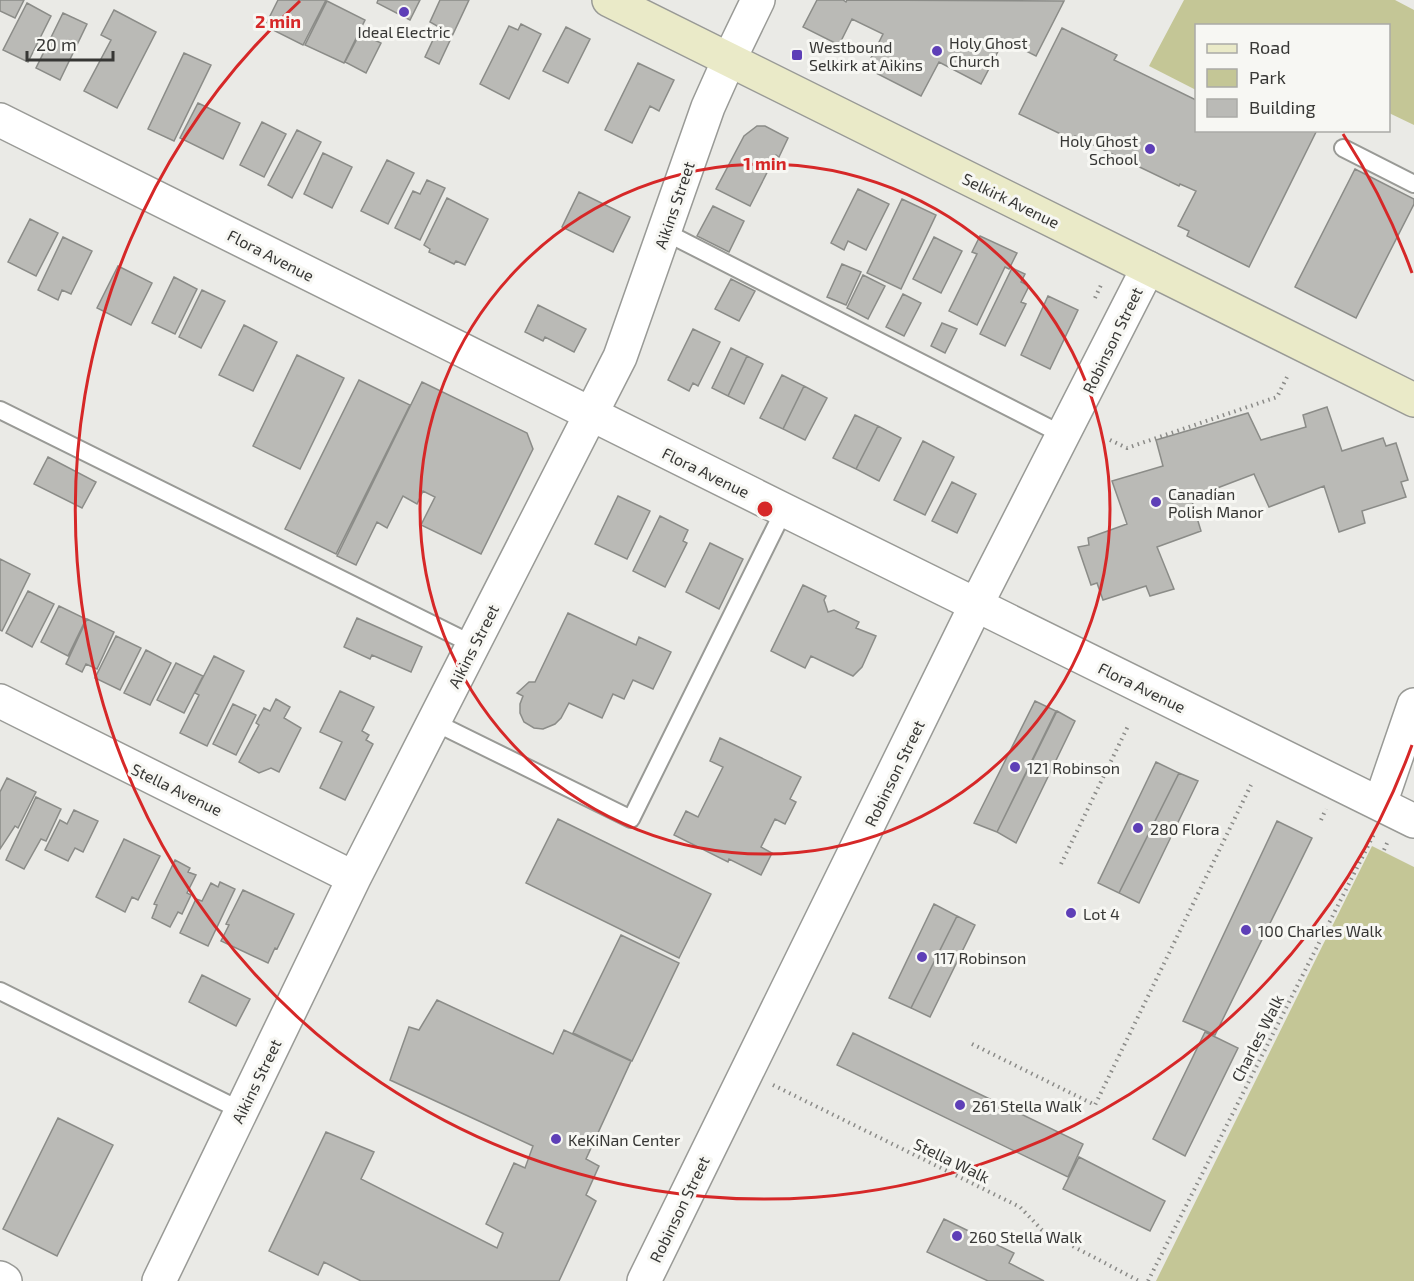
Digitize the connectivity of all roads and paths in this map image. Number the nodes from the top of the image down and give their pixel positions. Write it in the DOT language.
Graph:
graph roads {
  1 [pos="609,0"];
  2 [pos="758,0"];
  3 [pos="729,60"];
  4 [pos="0,120"];
  5 [pos="1343,148"];
  6 [pos="1414,184"];
  7 [pos="665,232"];
  8 [pos="1148,268"];
  9 [pos="1287,377"];
  10 [pos="1414,400"];
  11 [pos="0,410"];
  12 [pos="591,415"];
  13 [pos="1063,435"];
  14 [pos="1110,440"];
  15 [pos="784,510"];
  16 [pos="976,605"];
  17 [pos="474,645"];
  18 [pos="0,701"];
  19 [pos="1414,705"];
  20 [pos="434,722"];
  21 [pos="1129,724"];
  22 [pos="1251,785"];
  23 [pos="1380,804"];
  24 [pos="1414,821"];
  25 [pos="1061,864"];
  26 [pos="354,878"];
  27 [pos="0,991"];
  28 [pos="972,1044"];
  29 [pos="747,1072"];
  30 [pos="242,1111"];
  31 [pos="0,1278"];
  32 [pos="4,1281"];
  33 [pos="159,1281"];
  34 [pos="644,1281"];
  35 [pos="1139,1281"];
  36 [pos="1148,1281"];
  1 -- 3 [label="main road, Selkirk Avenue"];
  2 -- 3 [label="street, Aikins Street"];
  3 -- 7 [label="street, Aikins Street"];
  3 -- 8 [label="main road, Selkirk Avenue"];
  4 -- 12 [label="street, Flora Avenue"];
  5 -- 6 [label="lane"];
  7 -- 12 [label="street, Aikins Street"];
  7 -- 13 [label="lane"];
  8 -- 10 [label="main road, Selkirk Avenue"];
  8 -- 13 [label="street, Robinson Street"];
  9 -- 14 [label="path"];
  11 -- 17 [label="lane"];
  12 -- 15 [label="street, Flora Avenue"];
  12 -- 17 [label="street, Aikins Street"];
  13 -- 16 [label="street, Robinson Street"];
  15 -- 16 [label="street, Flora Avenue"];
  15 -- 20 [label="lane"];
  16 -- 23 [label="street, Flora Avenue"];
  16 -- 29 [label="street, Robinson Street"];
  17 -- 20 [label="street, Aikins Street"];
  18 -- 26 [label="street, Stella Avenue"];
  19 -- 23 [label="street"];
  20 -- 26 [label="street, Aikins Street"];
  21 -- 25 [label="path"];
  22 -- 28 [label="path"];
  23 -- 24 [label="street, Flora Avenue"];
  23 -- 36 [label="path, Charles Walk"];
  26 -- 30 [label="street, Aikins Street"];
  27 -- 30 [label="lane"];
  29 -- 34 [label="street, Robinson Street"];
  29 -- 35 [label="path, Stella Walk"];
  30 -- 33 [label="street, Aikins Street"];
  31 -- 32 [label="street"];
}
